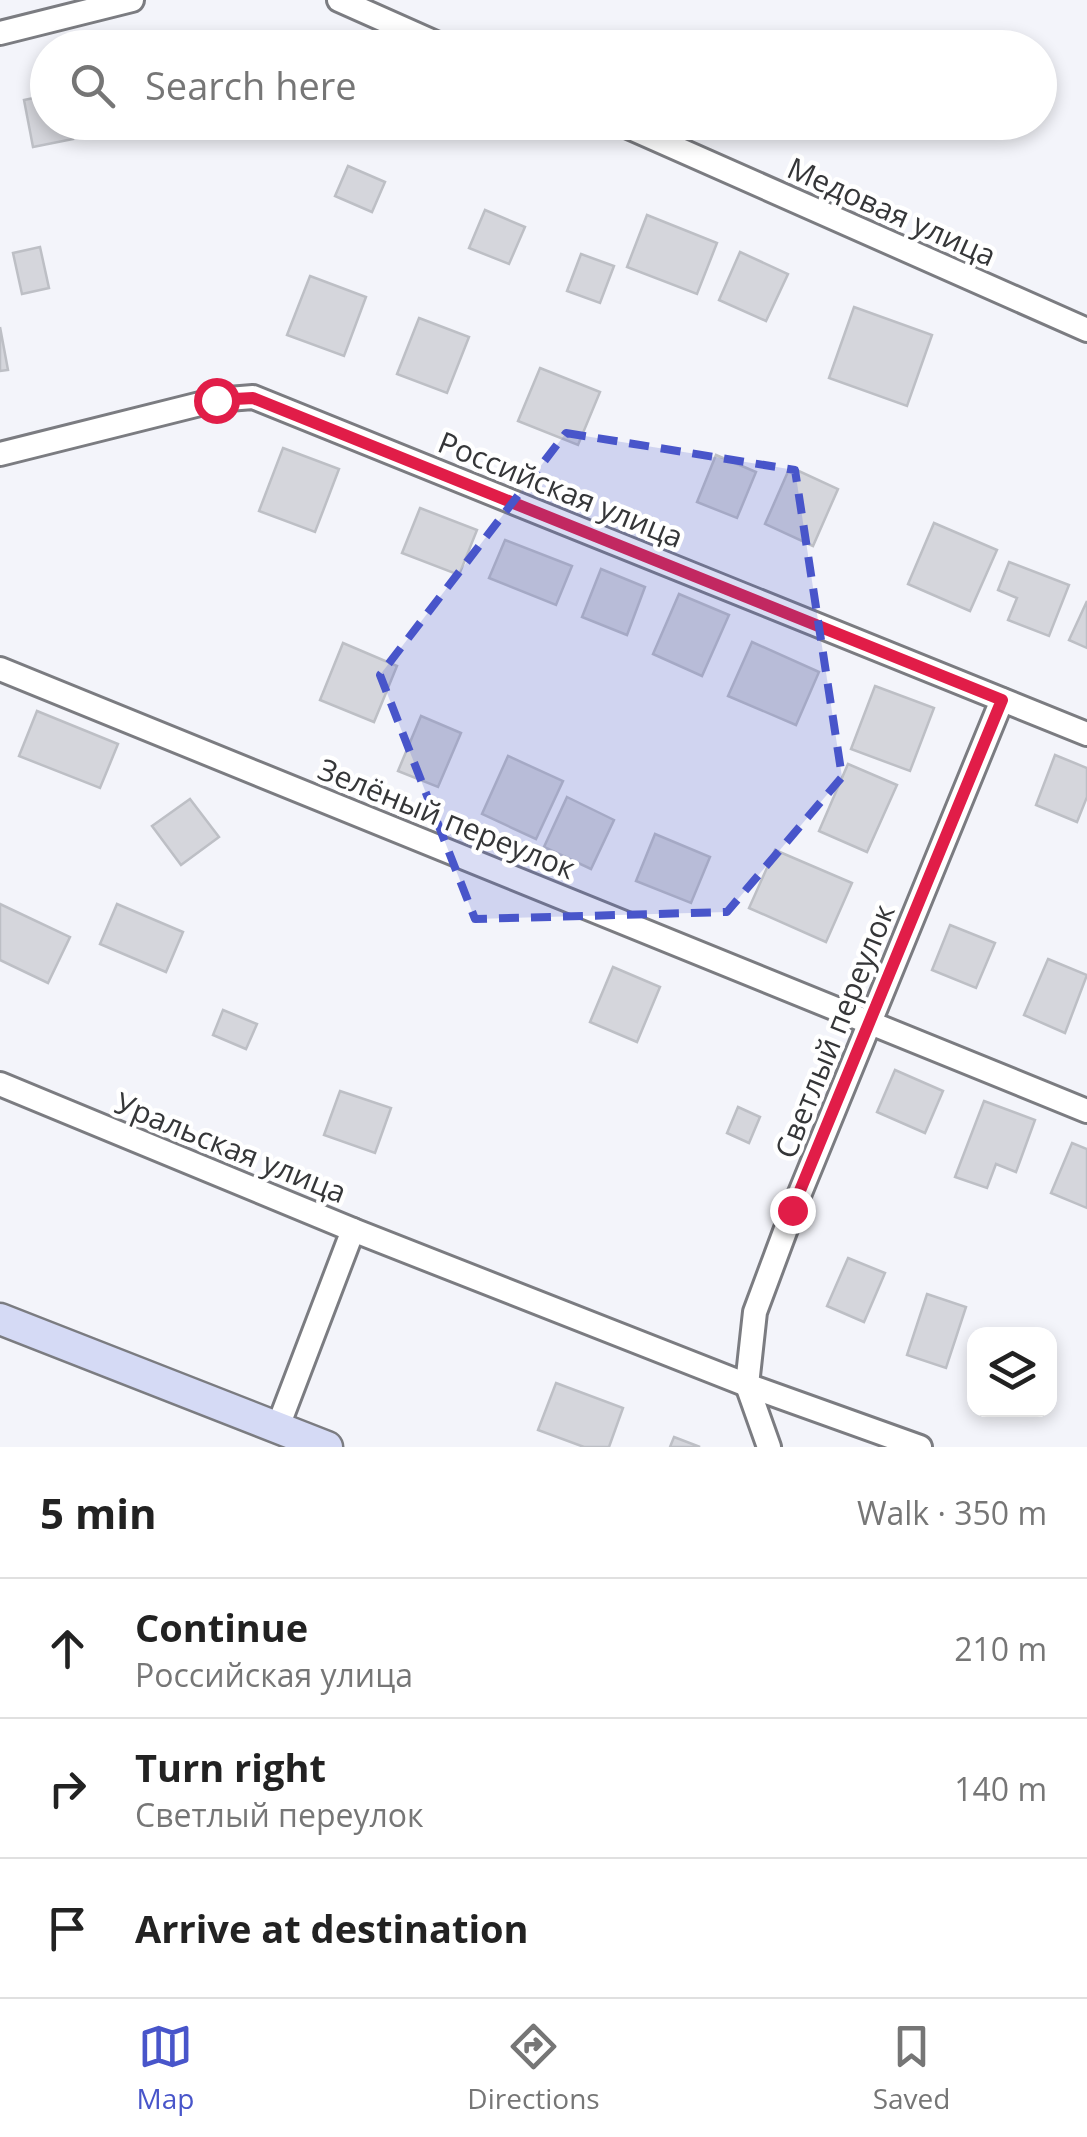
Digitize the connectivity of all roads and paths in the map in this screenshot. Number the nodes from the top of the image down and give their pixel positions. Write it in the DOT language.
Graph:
graph roads {
  1 [pos="132,0"];
  2 [pos="340,0"];
  3 [pos="407,30"];
  4 [pos="0,33"];
  5 [pos="658,140"];
  6 [pos="1087,330"];
  7 [pos="0,454"];
  8 [pos="0,670"];
  9 [pos="1002,700"];
  10 [pos="1087,734"];
  11 [pos="871,1022"];
  12 [pos="0,1084"];
  13 [pos="1087,1111"];
  14 [pos="353,1230"];
  15 [pos="0,1319"];
  16 [pos="747,1385"];
  17 [pos="277,1429"];
  18 [pos="327,1447"];
  19 [pos="769,1447"];
  20 [pos="920,1447"];
  1 -- 4 [label="street"];
  2 -- 3 [label="street"];
  5 -- 6 [label="street, Медовая улица"];
  7 -- 9 [label="street, Российская улица"];
  8 -- 11 [label="street, Зелёный переулок"];
  9 -- 10 [label="street, Российская улица"];
  9 -- 11 [label="street, Светлый переулок"];
  11 -- 13 [label="street, Зелёный переулок"];
  11 -- 16 [label="street, Светлый переулок"];
  12 -- 14 [label="street, Уральская улица"];
  14 -- 16 [label="street"];
  14 -- 17 [label="street, Уральская улица"];
  15 -- 17 [label="main road"];
  16 -- 19 [label="street, Светлый переулок"];
  16 -- 20 [label="street"];
  17 -- 18 [label="main road"];
}
